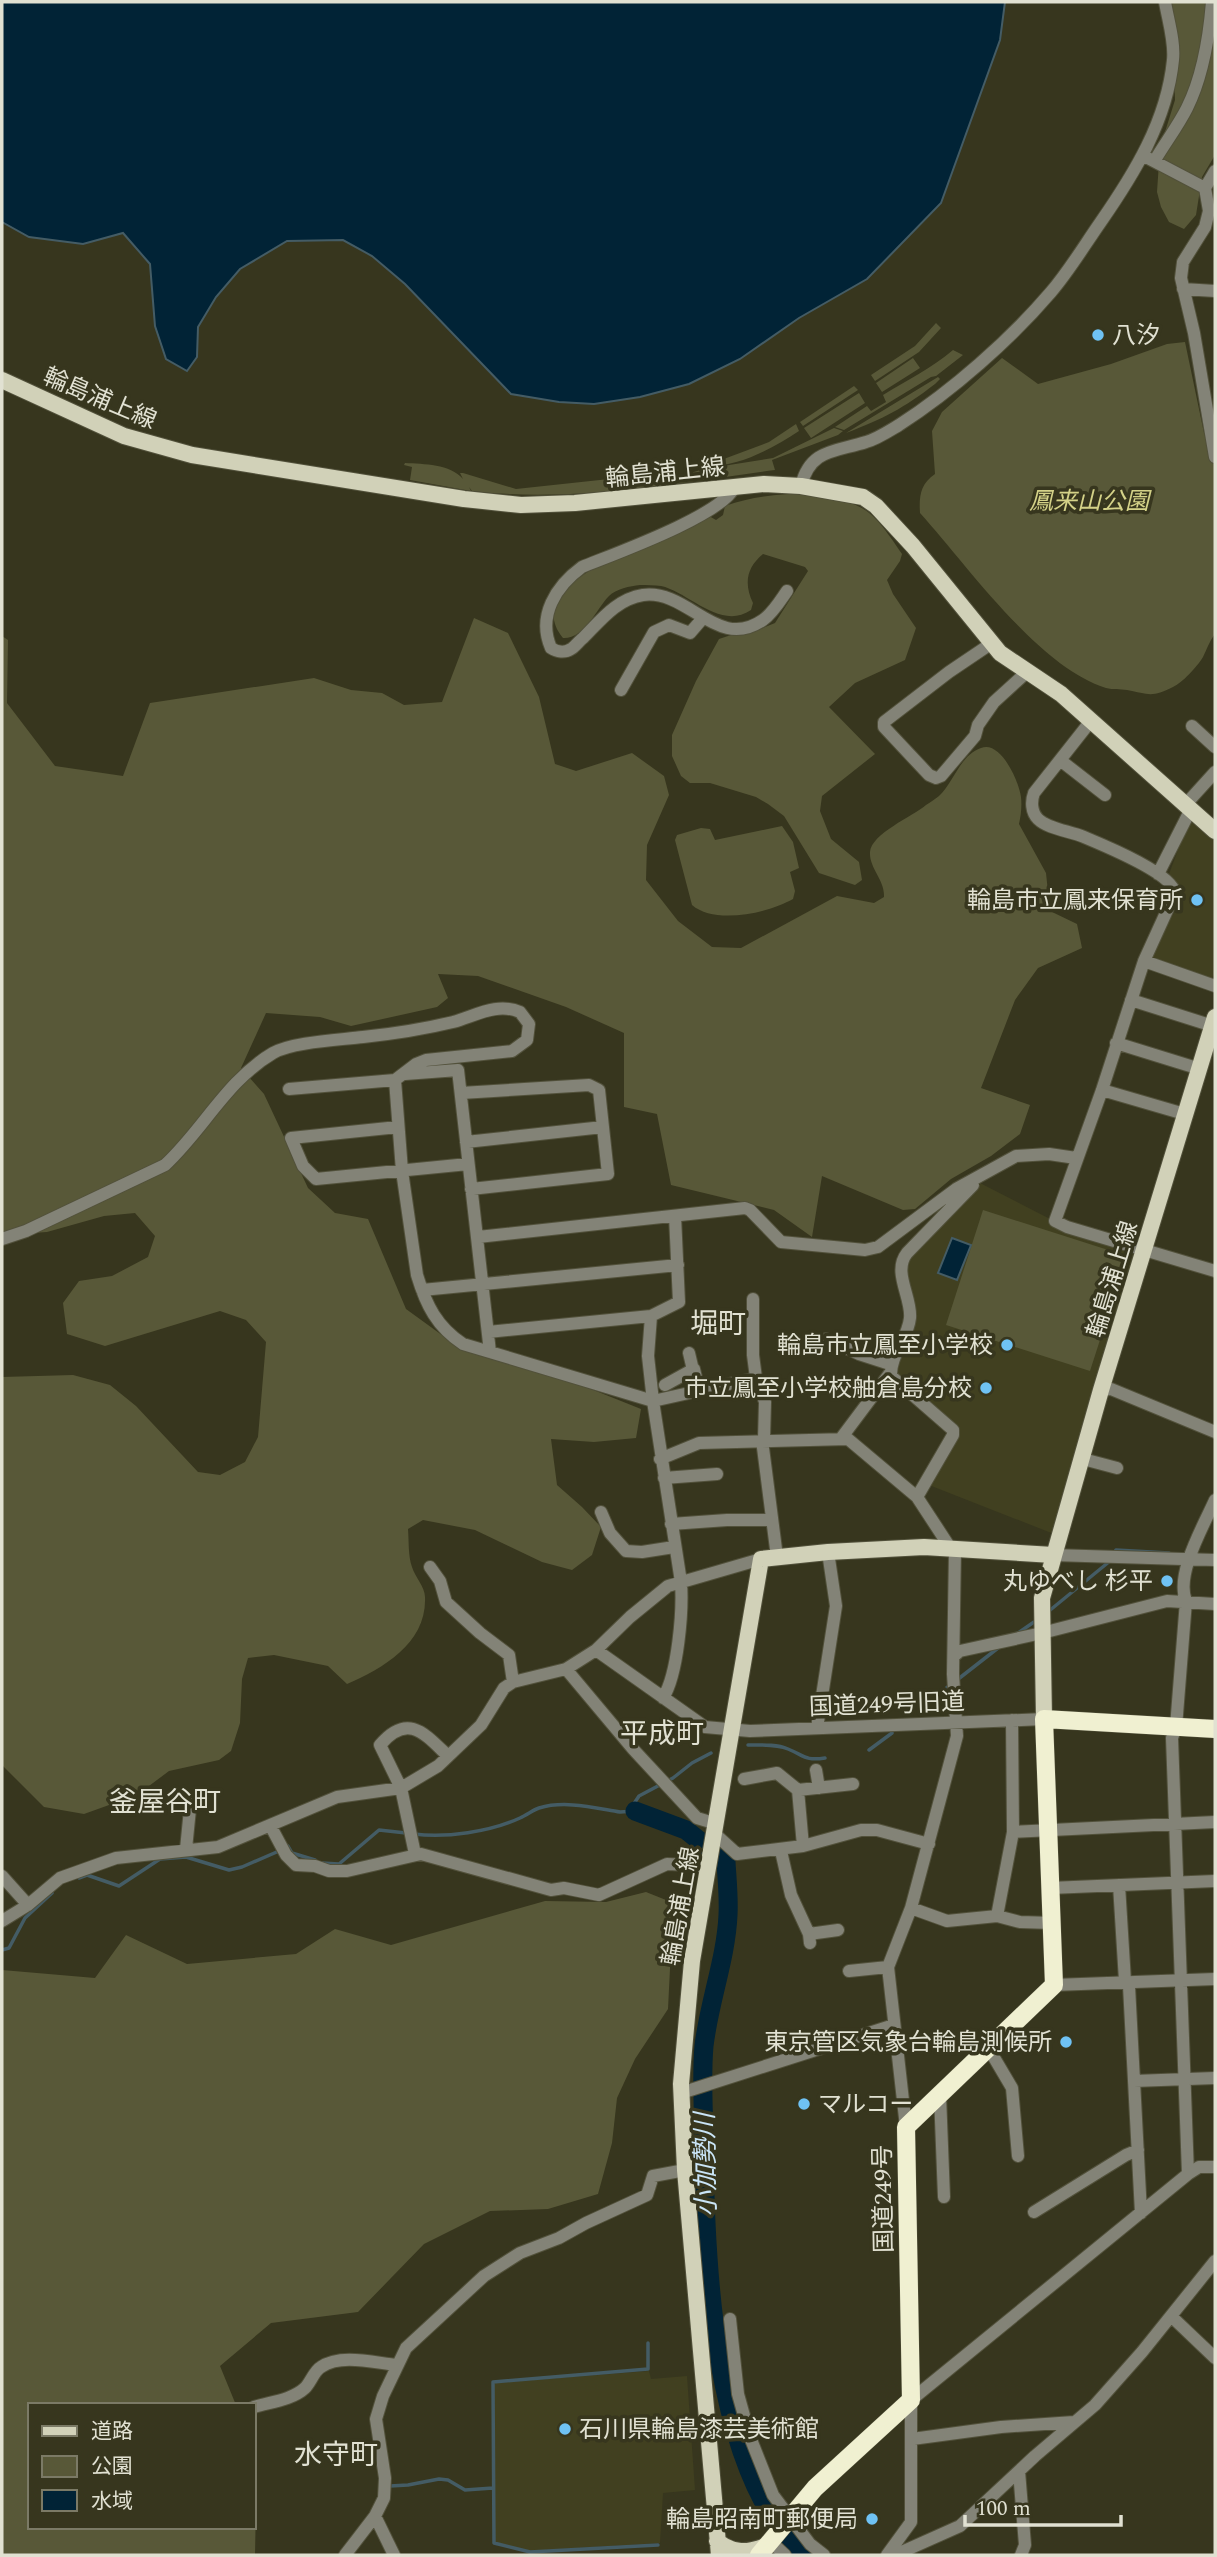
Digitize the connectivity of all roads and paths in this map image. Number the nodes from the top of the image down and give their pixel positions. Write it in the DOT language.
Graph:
graph roads {
  1 [pos="1165,2"];
  2 [pos="1212,2"];
  3 [pos="1150,158"];
  4 [pos="1215,171"];
  5 [pos="1205,188"];
  6 [pos="1182,289"];
  7 [pos="1215,291"];
  8 [pos="2,380"];
  9 [pos="1214,453"];
  10 [pos="801,486"];
  11 [pos="734,488"];
  12 [pos="787,591"];
  13 [pos="703,618"];
  14 [pos="992,643"];
  15 [pos="1027,671"];
  16 [pos="621,690"];
  17 [pos="1090,722"];
  18 [pos="1192,726"];
  19 [pos="1215,747"];
  20 [pos="1060,760"];
  21 [pos="1215,772"];
  22 [pos="1105,796"];
  23 [pos="1189,807"];
  24 [pos="1215,831"];
  25 [pos="1158,874"];
  26 [pos="1144,961"];
  27 [pos="1215,986"];
  28 [pos="1130,1000"];
  29 [pos="1214,1021"];
  30 [pos="1116,1043"];
  31 [pos="1200,1069"];
  32 [pos="400,1077"];
  33 [pos="289,1089"];
  34 [pos="1102,1090"];
  35 [pos="460,1093"];
  36 [pos="1185,1117"];
  37 [pos="398,1126"];
  38 [pos="603,1127"];
  39 [pos="466,1142"];
  40 [pos="1076,1158"];
  41 [pos="468,1164"];
  42 [pos="402,1171"];
  43 [pos="974,1179"];
  44 [pos="471,1189"];
  45 [pos="675,1216"];
  46 [pos="478,1237"];
  47 [pos="2,1239"];
  48 [pos="1145,1249"];
  49 [pos="678,1265"];
  50 [pos="1215,1271"];
  51 [pos="482,1284"];
  52 [pos="422,1290"];
  53 [pos="752,1299"];
  54 [pos="651,1317"];
  55 [pos="488,1332"];
  56 [pos="826,1339"];
  57 [pos="490,1352"];
  58 [pos="689,1353"];
  59 [pos="890,1368"];
  60 [pos="693,1370"];
  61 [pos="756,1378"];
  62 [pos="665,1385"];
  63 [pos="699,1390"];
  64 [pos="1101,1390"];
  65 [pos="653,1401"];
  66 [pos="1215,1432"];
  67 [pos="842,1437"];
  68 [pos="763,1439"];
  69 [pos="660,1459"];
  70 [pos="1083,1459"];
  71 [pos="1117,1468"];
  72 [pos="717,1475"];
  73 [pos="664,1479"];
  74 [pos="917,1497"];
  75 [pos="1215,1500"];
  76 [pos="601,1512"];
  77 [pos="772,1520"];
  78 [pos="671,1524"];
  79 [pos="674,1547"];
  80 [pos="953,1549"];
  81 [pos="828,1552"];
  82 [pos="1053,1555"];
  83 [pos="1190,1556"];
  84 [pos="769,1558"];
  85 [pos="1215,1560"];
  86 [pos="430,1567"];
  87 [pos="681,1582"];
  88 [pos="1186,1601"];
  89 [pos="1215,1604"];
  90 [pos="1042,1633"];
  91 [pos="596,1650"];
  92 [pos="954,1656"];
  93 [pos="566,1669"];
  94 [pos="513,1682"];
  95 [pos="663,1698"];
  96 [pos="1044,1719"];
  97 [pos="1012,1720"];
  98 [pos="957,1722"];
  99 [pos="1176,1727"];
  100 [pos="817,1728"];
  101 [pos="1215,1729"];
  102 [pos="732,1730"];
  103 [pos="449,1756"];
  104 [pos="816,1770"];
  105 [pos="744,1779"];
  106 [pos="853,1784"];
  107 [pos="401,1788"];
  108 [pos="819,1788"];
  109 [pos="798,1790"];
  110 [pos="199,1796"];
  111 [pos="1215,1822"];
  112 [pos="1175,1824"];
  113 [pos="270,1825"];
  114 [pos="1049,1830"];
  115 [pos="716,1832"];
  116 [pos="1013,1832"];
  117 [pos="929,1844"];
  118 [pos="803,1846"];
  119 [pos="186,1849"];
  120 [pos="781,1851"];
  121 [pos="415,1854"];
  122 [pos="710,1866"];
  123 [pos="2,1876"];
  124 [pos="1215,1881"];
  125 [pos="1177,1882"];
  126 [pos="1119,1885"];
  127 [pos="1050,1888"];
  128 [pos="29,1905"];
  129 [pos="911,1908"];
  130 [pos="997,1916"];
  131 [pos="2,1921"];
  132 [pos="1052,1923"];
  133 [pos="838,1930"];
  134 [pos="888,1967"];
  135 [pos="849,1971"];
  136 [pos="1181,1979"];
  137 [pos="1215,1979"];
  138 [pos="1125,1981"];
  139 [pos="1054,1985"];
  140 [pos="894,2025"];
  141 [pos="989,2049"];
  142 [pos="1215,2078"];
  143 [pos="1183,2079"];
  144 [pos="1134,2081"];
  145 [pos="687,2091"];
  146 [pos="940,2095"];
  147 [pos="906,2127"];
  148 [pos="1138,2150"];
  149 [pos="1018,2157"];
  150 [pos="1215,2167"];
  151 [pos="685,2170"];
  152 [pos="1188,2174"];
  153 [pos="944,2197"];
  154 [pos="1034,2212"];
  155 [pos="1141,2213"];
  156 [pos="1215,2261"];
  157 [pos="1171,2316"];
  158 [pos="730,2319"];
  159 [pos="1215,2358"];
  160 [pos="397,2365"];
  161 [pos="911,2400"];
  162 [pos="256,2406"];
  163 [pos="1074,2422"];
  164 [pos="912,2439"];
  165 [pos="1019,2471"];
  166 [pos="375,2516"];
  167 [pos="789,2518"];
  168 [pos="767,2545"];
  169 [pos="718,2548"];
  170 [pos="345,2555"];
  171 [pos="394,2555"];
  172 [pos="785,2555"];
  173 [pos="824,2555"];
  174 [pos="887,2555"];
  175 [pos="895,2555"];
  176 [pos="1021,2555"];
  1 -- 3 [label="street"];
  2 -- 3 [label="street"];
  3 -- 5 [label="street"];
  3 -- 10 [label="street"];
  4 -- 5 [label="street"];
  5 -- 6 [label="street"];
  6 -- 7 [label="street"];
  6 -- 9 [label="street"];
  8 -- 11 [label="main road, 輪島浦上線"];
  10 -- 11 [label="main road, 輪島浦上線"];
  10 -- 14 [label="main road, 輪島浦上線"];
  11 -- 13 [label="street"];
  12 -- 13 [label="street"];
  13 -- 16 [label="street"];
  14 -- 15 [label="main road, 輪島浦上線"];
  14 -- 15 [label="street"];
  15 -- 17 [label="main road, 輪島浦上線"];
  17 -- 20 [label="street"];
  17 -- 23 [label="main road, 輪島浦上線"];
  18 -- 19 [label="street"];
  20 -- 22 [label="street"];
  20 -- 25 [label="street"];
  21 -- 23 [label="street"];
  23 -- 24 [label="main road, 輪島浦上線"];
  23 -- 25 [label="street"];
  25 -- 26 [label="street"];
  26 -- 27 [label="street"];
  26 -- 28 [label="street"];
  28 -- 29 [label="street"];
  28 -- 30 [label="street"];
  29 -- 31 [label="main road, 輪島浦上線"];
  30 -- 31 [label="street"];
  30 -- 34 [label="street"];
  31 -- 36 [label="main road, 輪島浦上線"];
  32 -- 33 [label="street"];
  32 -- 35 [label="street"];
  32 -- 37 [label="street"];
  32 -- 47 [label="street"];
  34 -- 36 [label="street"];
  34 -- 40 [label="street"];
  35 -- 38 [label="street"];
  35 -- 39 [label="street"];
  36 -- 48 [label="main road, 輪島浦上線"];
  37 -- 42 [label="street"];
  37 -- 42 [label="street"];
  38 -- 39 [label="street"];
  38 -- 44 [label="street"];
  39 -- 41 [label="street"];
  40 -- 43 [label="street"];
  40 -- 48 [label="street"];
  41 -- 42 [label="street"];
  41 -- 44 [label="street"];
  42 -- 52 [label="street"];
  43 -- 45 [label="street"];
  43 -- 59 [label="street"];
  44 -- 46 [label="street"];
  45 -- 46 [label="street"];
  45 -- 49 [label="street"];
  46 -- 51 [label="street"];
  48 -- 50 [label="street"];
  48 -- 64 [label="main road, 輪島浦上線"];
  49 -- 51 [label="street"];
  49 -- 54 [label="street"];
  51 -- 52 [label="street"];
  51 -- 55 [label="street"];
  52 -- 57 [label="street"];
  53 -- 61 [label="street"];
  54 -- 55 [label="street"];
  54 -- 65 [label="street"];
  55 -- 57 [label="street"];
  56 -- 59 [label="street"];
  57 -- 65 [label="street"];
  58 -- 60 [label="street"];
  59 -- 67 [label="street"];
  59 -- 74 [label="street"];
  60 -- 62 [label="street"];
  60 -- 63 [label="street"];
  61 -- 63 [label="street"];
  61 -- 68 [label="street"];
  63 -- 65 [label="street"];
  64 -- 66 [label="street"];
  64 -- 70 [label="main road, 輪島浦上線"];
  65 -- 69 [label="street"];
  67 -- 68 [label="street"];
  67 -- 74 [label="street"];
  68 -- 69 [label="street"];
  68 -- 77 [label="street"];
  69 -- 73 [label="street"];
  70 -- 71 [label="street"];
  70 -- 82 [label="main road, 輪島浦上線"];
  72 -- 73 [label="street"];
  73 -- 78 [label="street"];
  74 -- 80 [label="street"];
  75 -- 83 [label="street"];
  76 -- 79 [label="street"];
  77 -- 78 [label="street"];
  77 -- 84 [label="street"];
  78 -- 79 [label="street"];
  79 -- 87 [label="street"];
  80 -- 81 [label="main road"];
  80 -- 82 [label="main road"];
  80 -- 92 [label="street"];
  81 -- 84 [label="main road"];
  81 -- 100 [label="street"];
  82 -- 83 [label="street"];
  82 -- 90 [label="main road, 輪島浦上線"];
  83 -- 85 [label="street"];
  83 -- 88 [label="street"];
  84 -- 87 [label="street"];
  84 -- 102 [label="main road, 輪島浦上線"];
  86 -- 94 [label="street"];
  87 -- 91 [label="street"];
  87 -- 95 [label="street"];
  88 -- 89 [label="street"];
  88 -- 90 [label="street"];
  88 -- 99 [label="street"];
  90 -- 92 [label="street"];
  90 -- 96 [label="main road, 輪島浦上線"];
  91 -- 93 [label="street"];
  91 -- 95 [label="street, 国道249号旧道"];
  92 -- 98 [label="street"];
  93 -- 94 [label="street"];
  93 -- 115 [label="street"];
  94 -- 103 [label="street"];
  95 -- 102 [label="street, 国道249号旧道"];
  96 -- 97 [label="street, 国道249号旧道"];
  96 -- 99 [label="highway"];
  96 -- 114 [label="highway"];
  97 -- 98 [label="street, 国道249号旧道"];
  97 -- 116 [label="street"];
  98 -- 100 [label="street, 国道249号旧道"];
  98 -- 117 [label="street"];
  99 -- 101 [label="highway"];
  99 -- 112 [label="street"];
  100 -- 102 [label="street, 国道249号旧道"];
  102 -- 115 [label="main road, 輪島浦上線"];
  103 -- 107 [label="street"];
  103 -- 107 [label="street"];
  104 -- 108 [label="street"];
  105 -- 109 [label="street"];
  106 -- 108 [label="street"];
  107 -- 113 [label="street"];
  107 -- 121 [label="street"];
  108 -- 109 [label="street"];
  109 -- 118 [label="street"];
  110 -- 119 [label="street"];
  111 -- 112 [label="street"];
  112 -- 114 [label="street"];
  112 -- 125 [label="street"];
  113 -- 119 [label="street"];
  113 -- 121 [label="street"];
  114 -- 116 [label="street"];
  114 -- 127 [label="highway"];
  115 -- 120 [label="street"];
  115 -- 122 [label="main road, 輪島浦上線"];
  116 -- 130 [label="street"];
  117 -- 118 [label="street"];
  117 -- 129 [label="street"];
  118 -- 120 [label="street"];
  119 -- 128 [label="street"];
  120 -- 133 [label="street"];
  121 -- 122 [label="street"];
  122 -- 145 [label="main road, 輪島浦上線"];
  123 -- 128 [label="street"];
  124 -- 125 [label="street"];
  125 -- 126 [label="street"];
  125 -- 136 [label="street"];
  126 -- 127 [label="street"];
  126 -- 138 [label="street"];
  127 -- 132 [label="highway"];
  128 -- 131 [label="street"];
  129 -- 130 [label="street"];
  129 -- 134 [label="street"];
  130 -- 132 [label="street"];
  132 -- 139 [label="highway"];
  134 -- 135 [label="street"];
  134 -- 140 [label="street"];
  136 -- 137 [label="street"];
  136 -- 138 [label="street"];
  136 -- 143 [label="street"];
  138 -- 139 [label="street"];
  138 -- 144 [label="street"];
  139 -- 141 [label="highway, 国道249号"];
  140 -- 145 [label="street"];
  140 -- 147 [label="street"];
  141 -- 146 [label="highway, 国道249号"];
  141 -- 149 [label="street"];
  142 -- 143 [label="street"];
  143 -- 144 [label="street"];
  143 -- 152 [label="street"];
  144 -- 148 [label="street"];
  145 -- 151 [label="main road, 輪島浦上線"];
  146 -- 147 [label="highway, 国道249号"];
  146 -- 153 [label="street"];
  147 -- 161 [label="highway, 国道249号"];
  148 -- 154 [label="street"];
  148 -- 155 [label="street"];
  150 -- 152 [label="street"];
  151 -- 160 [label="street"];
  151 -- 169 [label="main road, 輪島浦上線"];
  152 -- 155 [label="street"];
  155 -- 161 [label="street"];
  156 -- 157 [label="street"];
  157 -- 159 [label="street"];
  157 -- 163 [label="street"];
  158 -- 167 [label="street"];
  160 -- 162 [label="street"];
  160 -- 166 [label="street"];
  161 -- 164 [label="street"];
  161 -- 167 [label="highway"];
  163 -- 164 [label="street"];
  163 -- 165 [label="street"];
  164 -- 174 [label="street"];
  165 -- 175 [label="street"];
  165 -- 176 [label="street"];
  166 -- 170 [label="street"];
  166 -- 171 [label="street"];
  167 -- 168 [label="highway"];
  167 -- 173 [label="street"];
  168 -- 169 [label="main road"];
  168 -- 172 [label="street"];
}
